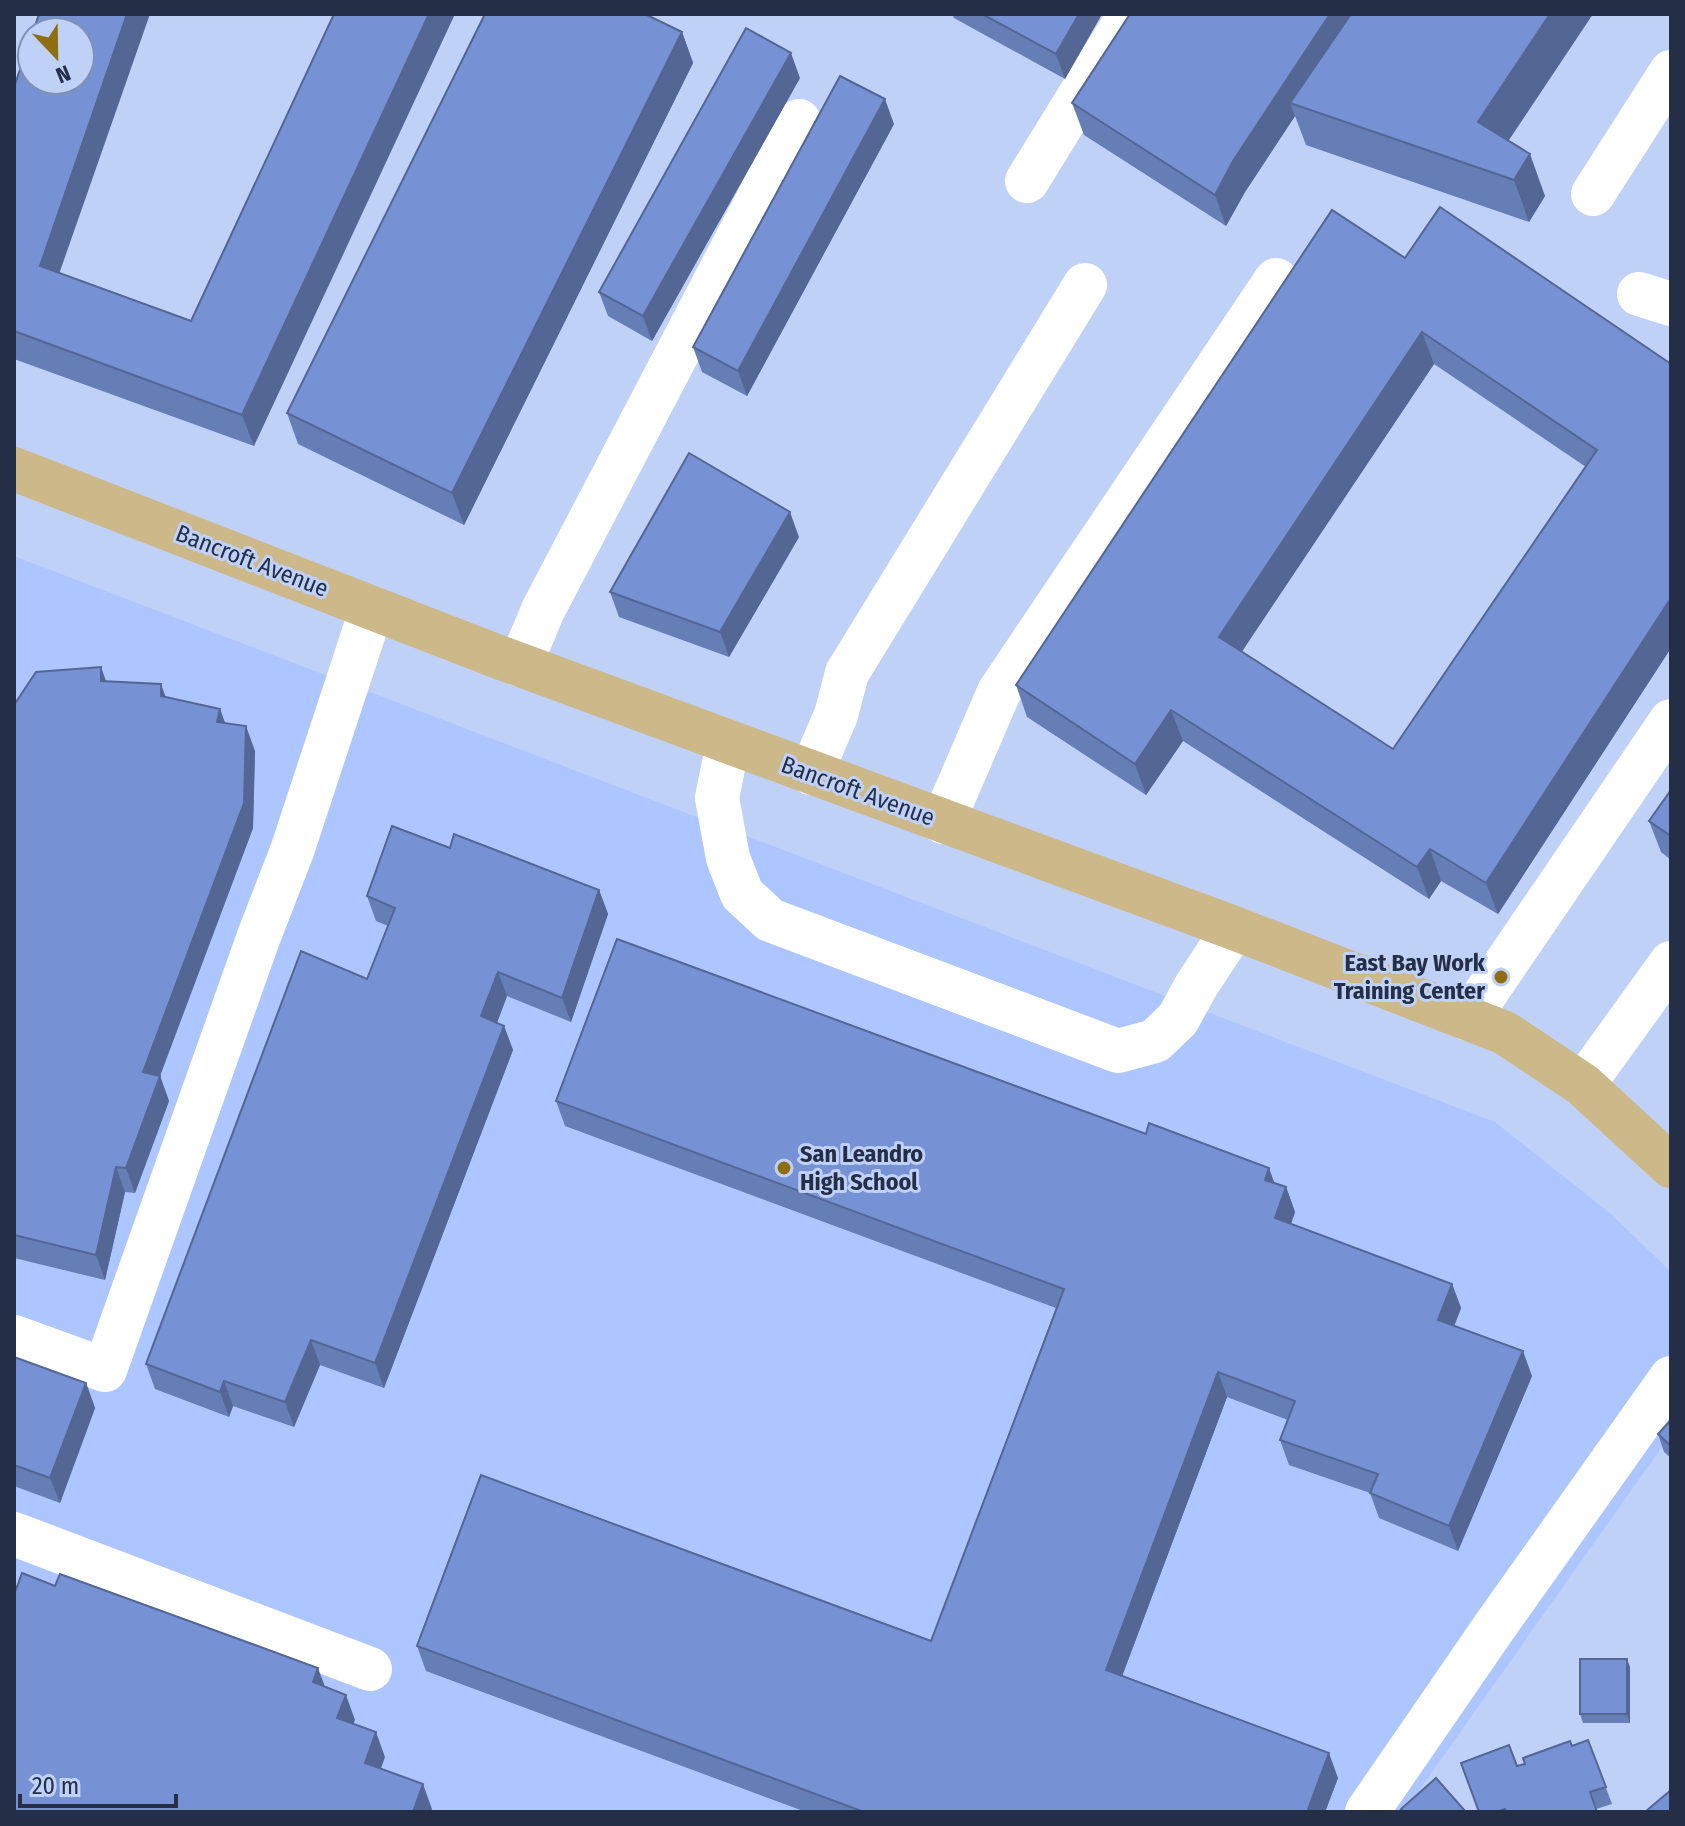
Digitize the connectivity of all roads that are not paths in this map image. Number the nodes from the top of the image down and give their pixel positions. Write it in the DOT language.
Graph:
graph roads {
  1 [pos="1130,14"];
  2 [pos="1671,72"];
  3 [pos="799,121"];
  4 [pos="1027,181"];
  5 [pos="1593,194"];
  6 [pos="1276,280"];
  7 [pos="1085,285"];
  8 [pos="15,471"];
  9 [pos="372,608"];
  10 [pos="520,665"];
  11 [pos="1671,721"];
  12 [pos="728,743"];
  13 [pos="811,773"];
  14 [pos="943,822"];
  15 [pos="1234,928"];
  16 [pos="1671,963"];
  17 [pos="1468,1019"];
  18 [pos="1583,1085"];
  19 [pos="1671,1166"];
  20 [pos="14,1337"];
  21 [pos="1671,1378"];
  22 [pos="14,1534"];
  23 [pos="370,1669"];
  24 [pos="1367,1812"];
  1 -- 4 [label="lane"];
  2 -- 5 [label="lane"];
  3 -- 10 [label="lane"];
  6 -- 14 [label="lane"];
  7 -- 13 [label="lane"];
  8 -- 9 [label="main road, Bancroft Avenue"];
  9 -- 10 [label="main road, Bancroft Avenue"];
  9 -- 20 [label="lane"];
  10 -- 12 [label="main road, Bancroft Avenue"];
  11 -- 17 [label="lane"];
  12 -- 13 [label="main road, Bancroft Avenue"];
  12 -- 15 [label="lane"];
  13 -- 14 [label="main road, Bancroft Avenue"];
  14 -- 15 [label="main road, Bancroft Avenue"];
  15 -- 17 [label="main road, Bancroft Avenue"];
  16 -- 18 [label="lane"];
  17 -- 18 [label="main road, Bancroft Avenue"];
  18 -- 19 [label="main road, Bancroft Avenue"];
  21 -- 24 [label="lane"];
  22 -- 23 [label="lane"];
}
